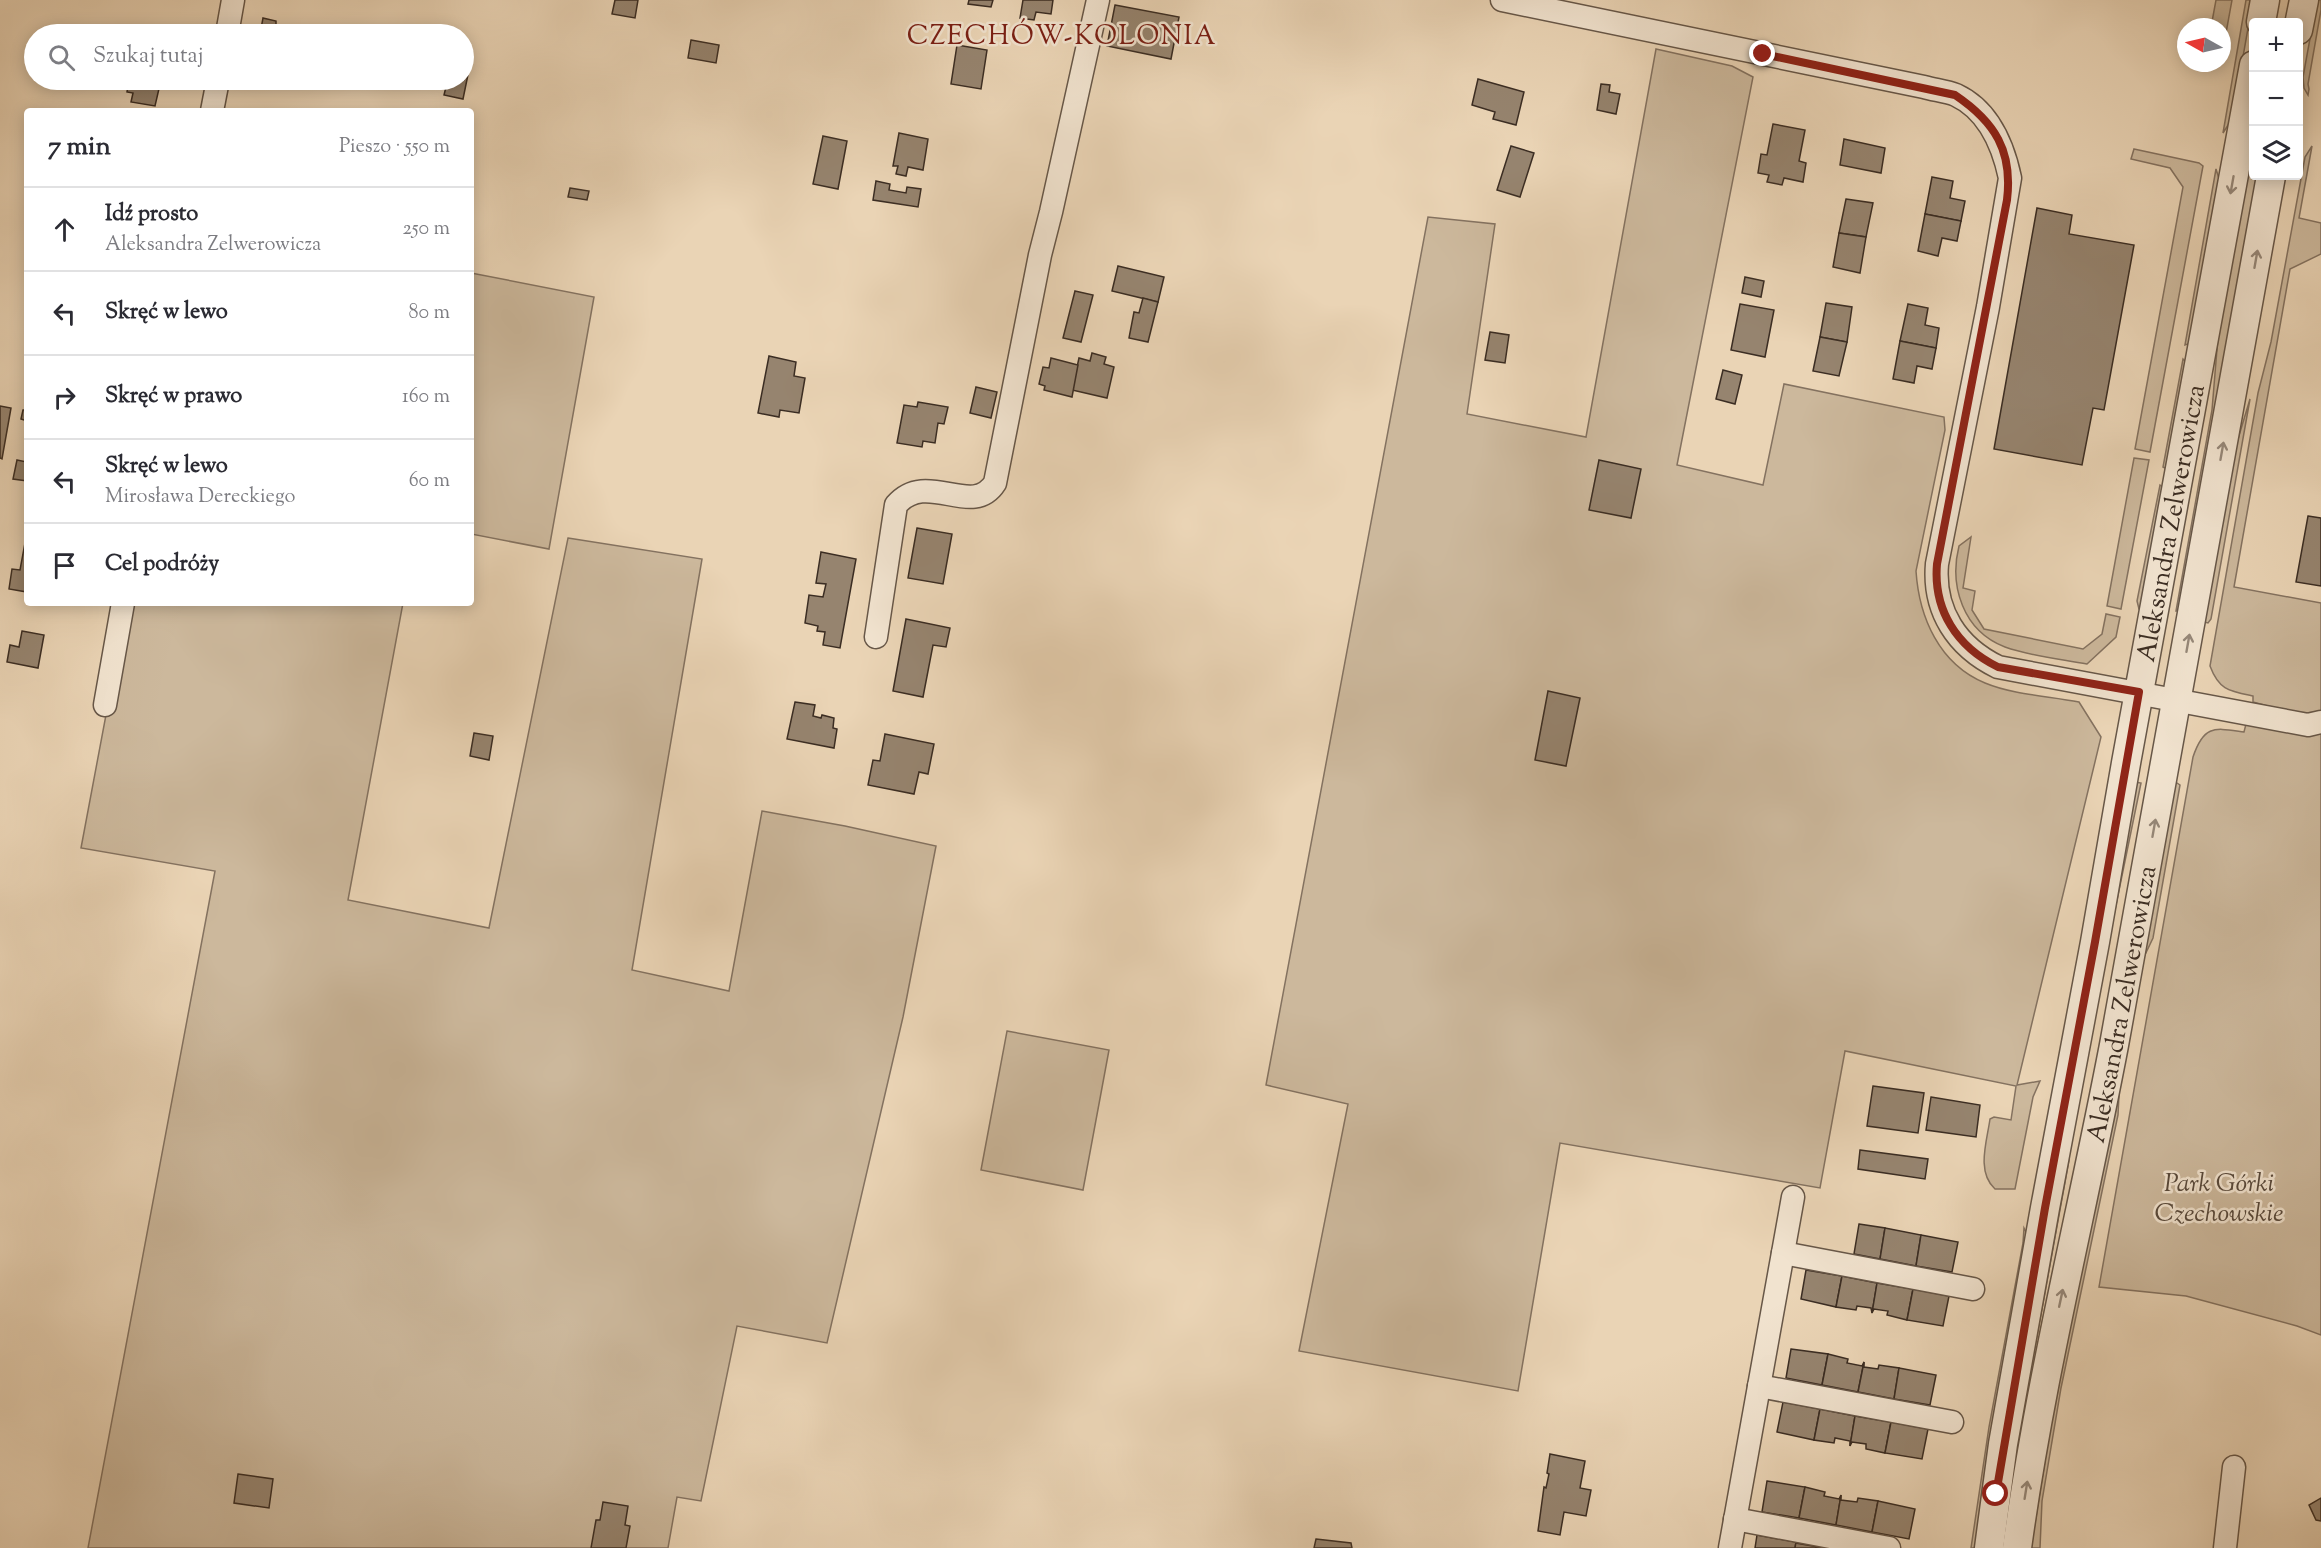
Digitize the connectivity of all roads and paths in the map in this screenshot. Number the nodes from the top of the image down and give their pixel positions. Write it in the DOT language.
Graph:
graph roads {
  1 [pos="233,0"];
  2 [pos="1098,0"];
  3 [pos="1502,0"];
  4 [pos="2265,0"];
  5 [pos="2304,0"];
  6 [pos="2262,18"];
  7 [pos="2300,18"];
  8 [pos="229,24"];
  9 [pos="2252,72"];
  10 [pos="216,90"];
  11 [pos="213,108"];
  12 [pos="2270,180"];
  13 [pos="122,606"];
  14 [pos="876,637"];
  15 [pos="2139,692"];
  16 [pos="2178,701"];
  17 [pos="105,705"];
  18 [pos="2321,723"];
  19 [pos="1793,1197"];
  20 [pos="1783,1253"];
  21 [pos="1974,1288"];
  22 [pos="1759,1386"];
  23 [pos="1952,1422"];
  24 [pos="2234,1467"];
  25 [pos="1735,1519"];
  26 [pos="1730,1548"];
  27 [pos="1889,1548"];
  28 [pos="1989,1548"];
  29 [pos="2017,1548"];
  30 [pos="2225,1548"];
  1 -- 8 [label="street"];
  2 -- 14 [label="street"];
  3 -- 15 [label="street"];
  4 -- 6 [label="street"];
  5 -- 7 [label="street"];
  9 -- 15 [label="street, Aleksandra Zelwerowicza, one-way"];
  10 -- 11 [label="street"];
  16 -- 12 [label="street, Aleksandra Zelwerowicza, one-way"];
  13 -- 17 [label="street"];
  15 -- 16 [label="street"];
  15 -- 28 [label="street, Aleksandra Zelwerowicza"];
  16 -- 18 [label="street"];
  29 -- 16 [label="street, Aleksandra Zelwerowicza, one-way"];
  19 -- 20 [label="street"];
  20 -- 21 [label="street"];
  20 -- 22 [label="street"];
  22 -- 23 [label="street"];
  22 -- 25 [label="street"];
  24 -- 30 [label="street"];
  25 -- 26 [label="street"];
  25 -- 27 [label="street"];
}
